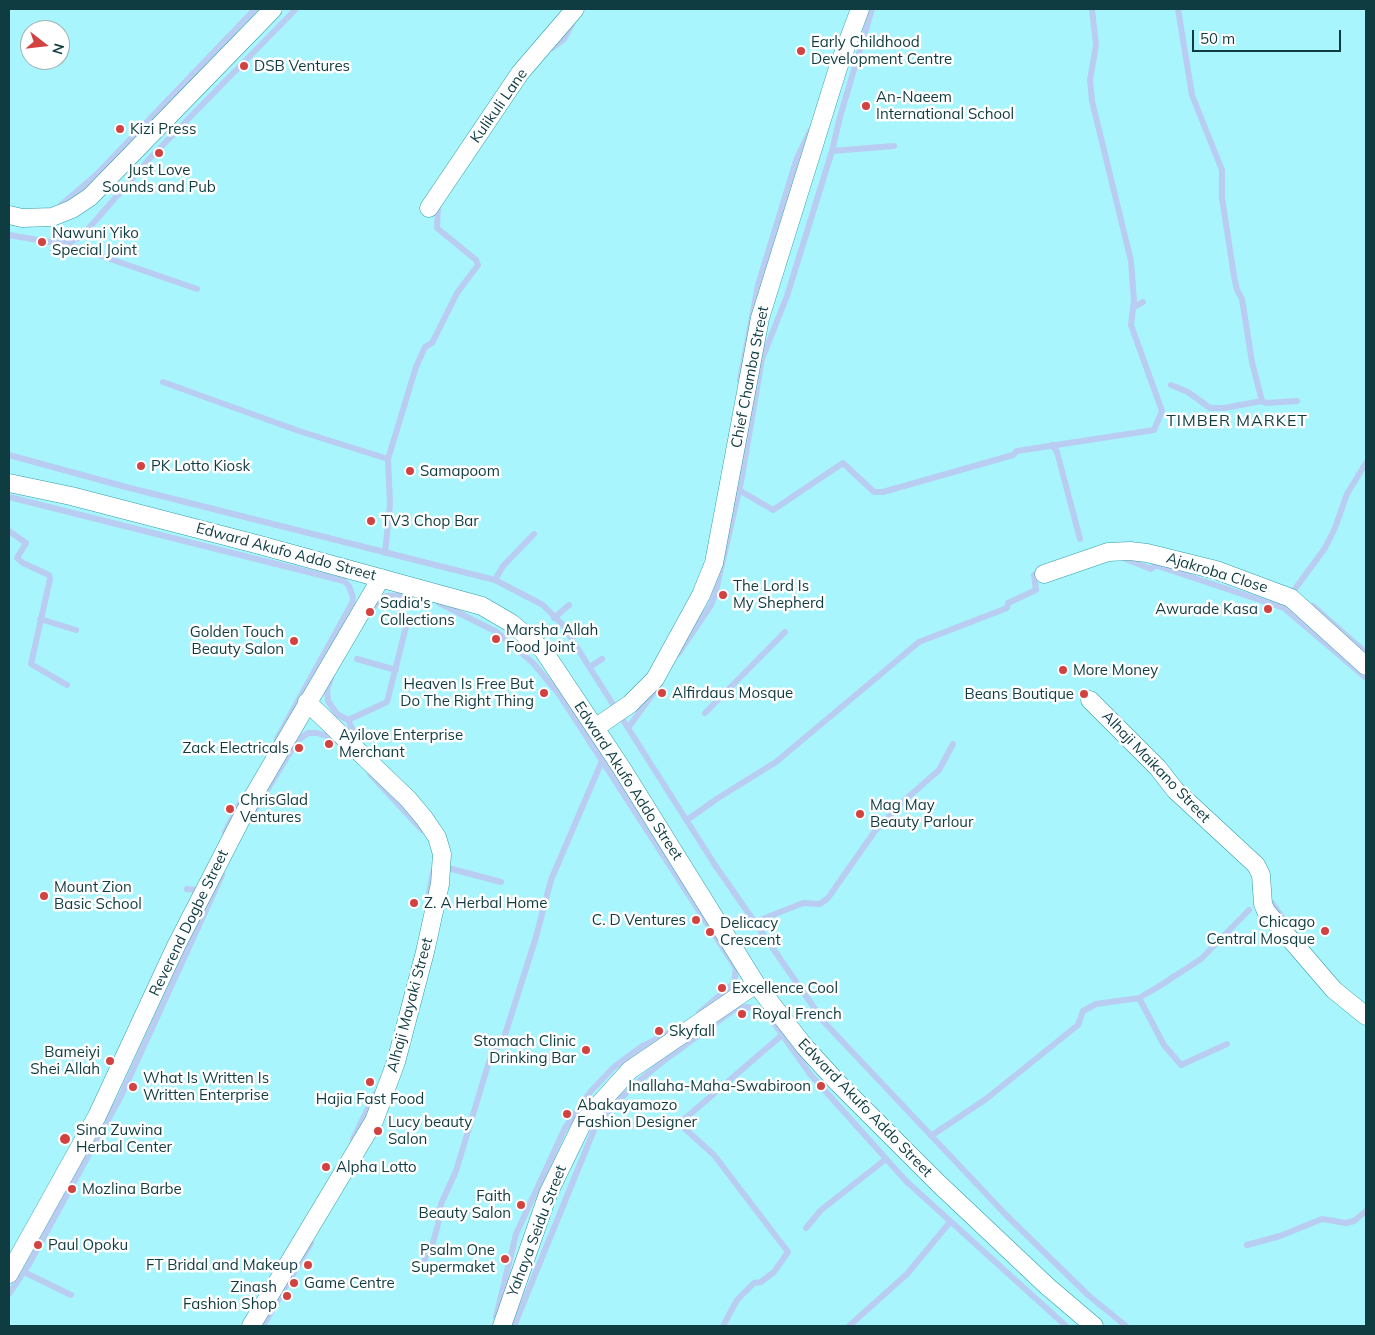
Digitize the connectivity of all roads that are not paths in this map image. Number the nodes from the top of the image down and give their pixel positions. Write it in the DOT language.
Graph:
graph roads {
  1 [pos="273,9"];
  2 [pos="575,9"];
  3 [pos="860,9"];
  4 [pos="429,208"];
  5 [pos="9,215"];
  6 [pos="9,483"];
  7 [pos="1044,574"];
  8 [pos="380,578"];
  9 [pos="1366,666"];
  10 [pos="1090,700"];
  11 [pos="307,702"];
  12 [pos="595,728"];
  13 [pos="756,984"];
  14 [pos="1366,1016"];
  15 [pos="9,1274"];
  16 [pos="251,1326"];
  17 [pos="502,1326"];
  18 [pos="1094,1326"];
  1 -- 5 [label="street"];
  2 -- 4 [label="street, Kulikuli Lane"];
  3 -- 12 [label="street, Chief Chamba Street"];
  6 -- 8 [label="street, Edward Akufo Addo Street"];
  7 -- 9 [label="street, Ajakroba Close"];
  8 -- 11 [label="street, Reverend Dogbe Street"];
  8 -- 12 [label="street, Edward Akufo Addo Street"];
  10 -- 14 [label="street, Alhaji Maikano Street"];
  11 -- 15 [label="street, Reverend Dogbe Street"];
  11 -- 16 [label="street, Alhaji Mayaki Street"];
  12 -- 13 [label="street, Edward Akufo Addo Street"];
  13 -- 17 [label="street, Yahaya Seidu Street"];
  13 -- 18 [label="street, Edward Akufo Addo Street"];
}
